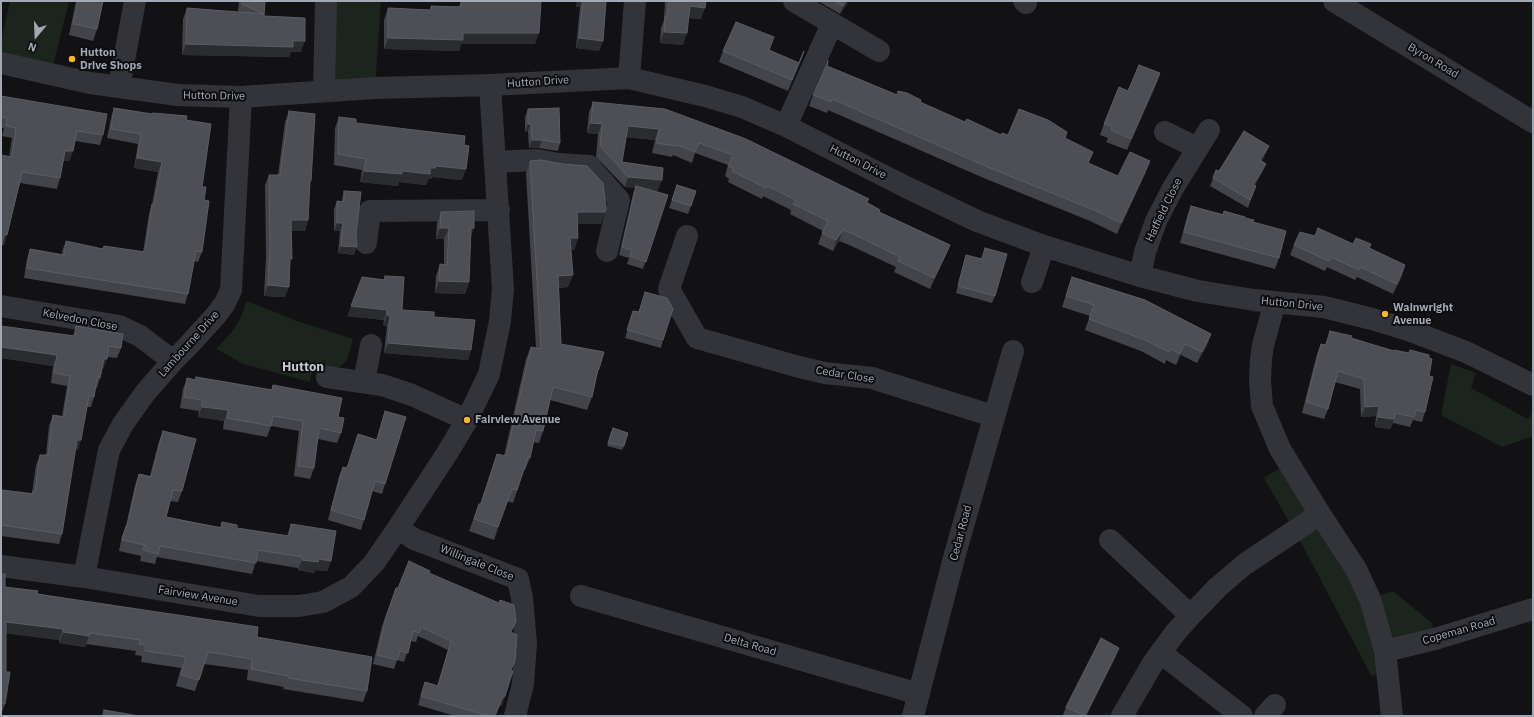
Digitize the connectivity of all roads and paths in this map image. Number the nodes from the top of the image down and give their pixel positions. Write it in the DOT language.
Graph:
graph roads {
  1 [pos="136,1"];
  2 [pos="326,1"];
  3 [pos="635,1"];
  4 [pos="794,1"];
  5 [pos="1334,1"];
  6 [pos="832,24"];
  7 [pos="879,51"];
  8 [pos="1,63"];
  9 [pos="629,78"];
  10 [pos="490,85"];
  11 [pos="119,87"];
  12 [pos="324,91"];
  13 [pos="241,97"];
  14 [pos="1533,122"];
  15 [pos="786,126"];
  16 [pos="1165,132"];
  17 [pos="495,162"];
  18 [pos="499,210"];
  19 [pos="687,236"];
  20 [pos="366,243"];
  21 [pos="1044,246"];
  22 [pos="607,251"];
  23 [pos="1140,276"];
  24 [pos="1032,282"];
  25 [pos="1275,302"];
  26 [pos="1,306"];
  27 [pos="371,345"];
  28 [pos="1013,351"];
  29 [pos="173,361"];
  30 [pos="327,377"];
  31 [pos="364,382"];
  32 [pos="1533,385"];
  33 [pos="993,416"];
  34 [pos="467,420"];
  35 [pos="1320,514"];
  36 [pos="398,528"];
  37 [pos="1110,540"];
  38 [pos="1,566"];
  39 [pos="84,577"];
  40 [pos="581,596"];
  41 [pos="1533,609"];
  42 [pos="1190,616"];
  43 [pos="1385,651"];
  44 [pos="1161,653"];
  45 [pos="919,694"];
  46 [pos="514,716"];
  47 [pos="913,716"];
  48 [pos="1122,716"];
  49 [pos="1242,716"];
  50 [pos="1392,716"];
  1 -- 11 [label="street"];
  2 -- 12 [label="street"];
  3 -- 9 [label="street"];
  4 -- 6 [label="street"];
  5 -- 14 [label="street, Byron Road"];
  6 -- 7 [label="street"];
  6 -- 15 [label="street"];
  8 -- 11 [label="street, Hutton Drive"];
  9 -- 10 [label="street, Hutton Drive"];
  9 -- 15 [label="street, Hutton Drive"];
  10 -- 12 [label="street, Hutton Drive"];
  10 -- 17 [label="street, Fairview Avenue"];
  11 -- 13 [label="street, Hutton Drive"];
  12 -- 13 [label="street, Hutton Drive"];
  13 -- 29 [label="street, Lambourne Drive"];
  15 -- 21 [label="street, Hutton Drive"];
  16 -- 23 [label="street, Hatfield Close"];
  17 -- 18 [label="street, Fairview Avenue"];
  17 -- 22 [label="street"];
  18 -- 20 [label="street"];
  18 -- 34 [label="street, Fairview Avenue"];
  19 -- 33 [label="street, Cedar Close"];
  21 -- 23 [label="street, Hutton Drive"];
  21 -- 24 [label="street"];
  23 -- 25 [label="street, Hutton Drive"];
  25 -- 32 [label="street, Hutton Drive"];
  25 -- 35 [label="street"];
  26 -- 29 [label="street, Kelvedon Close"];
  27 -- 31 [label="street"];
  28 -- 33 [label="street, Cedar Road"];
  29 -- 39 [label="street, Lambourne Drive"];
  30 -- 31 [label="street"];
  31 -- 34 [label="street"];
  33 -- 45 [label="street, Cedar Road"];
  34 -- 36 [label="street, Fairview Avenue"];
  35 -- 42 [label="street"];
  35 -- 43 [label="street"];
  36 -- 39 [label="street, Fairview Avenue"];
  36 -- 46 [label="street, Willingale Close"];
  37 -- 42 [label="street"];
  38 -- 39 [label="street, Fairview Avenue"];
  40 -- 45 [label="street, Delta Road"];
  41 -- 43 [label="street, Copeman Road"];
  42 -- 44 [label="street"];
  43 -- 50 [label="street"];
  44 -- 48 [label="street"];
  44 -- 49 [label="street"];
  45 -- 47 [label="street, Cedar Road"];
}
